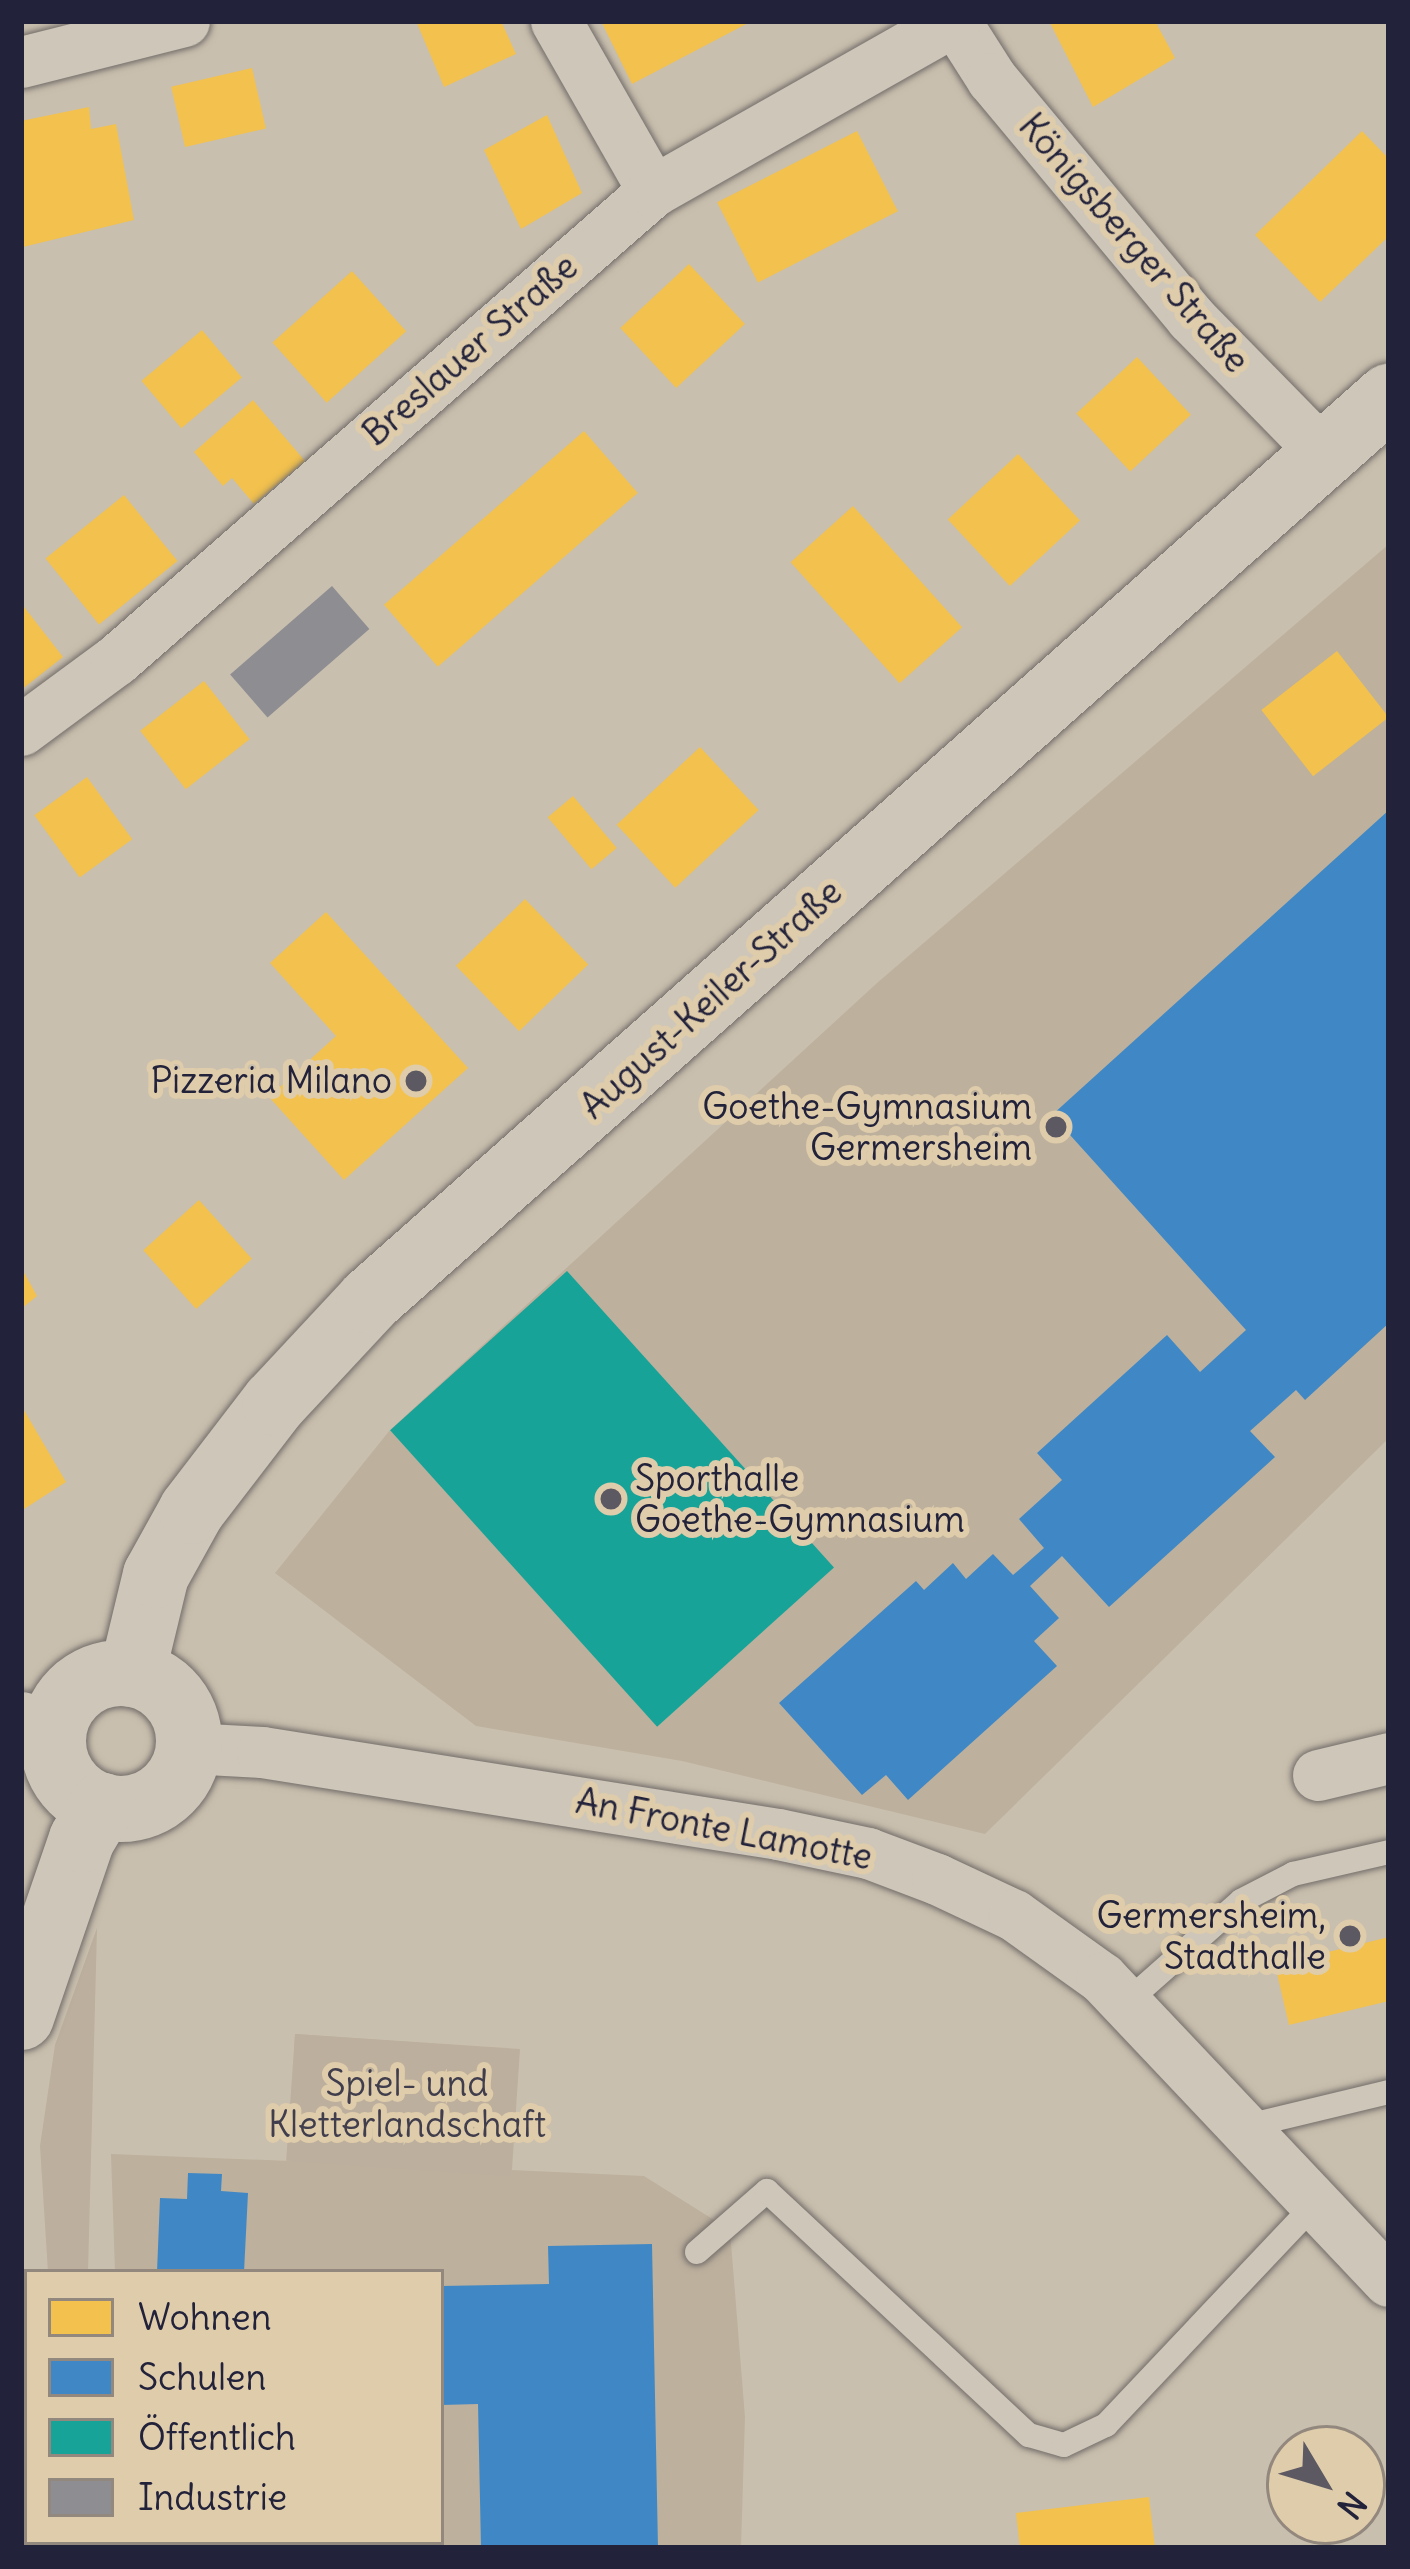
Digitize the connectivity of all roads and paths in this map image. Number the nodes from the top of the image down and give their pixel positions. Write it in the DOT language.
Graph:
graph roads {
  1 [pos="184,21"];
  2 [pos="556,21"];
  3 [pos="954,21"];
  4 [pos="21,62"];
  5 [pos="653,191"];
  6 [pos="1389,398"];
  7 [pos="1325,455"];
  8 [pos="21,730"];
  9 [pos="132,1674"];
  10 [pos="38,1722"];
  11 [pos="189,1748"];
  12 [pos="1389,1758"];
  13 [pos="1318,1775"];
  14 [pos="102,1806"];
  15 [pos="1389,1852"];
  16 [pos="1128,2001"];
  17 [pos="21,2017"];
  18 [pos="1389,2092"];
  19 [pos="1246,2126"];
  20 [pos="1317,2202"];
  21 [pos="697,2252"];
  22 [pos="1389,2281"];
  1 -- 4 [label="street"];
  2 -- 5 [label="street"];
  3 -- 5 [label="street, Breslauer Straße"];
  3 -- 7 [label="street, Königsberger Straße"];
  5 -- 8 [label="street, Breslauer Straße"];
  6 -- 7 [label="street, August-Keiler-Straße"];
  7 -- 9 [label="street, August-Keiler-Straße"];
  9 -- 10 [label="street"];
  9 -- 11 [label="street"];
  10 -- 14 [label="street"];
  11 -- 14 [label="street"];
  11 -- 16 [label="street, An Fronte Lamotte"];
  12 -- 13 [label="street"];
  14 -- 17 [label="street"];
  15 -- 16 [label="lane"];
  16 -- 19 [label="street, An Fronte Lamotte"];
  18 -- 19 [label="lane"];
  19 -- 20 [label="street, An Fronte Lamotte"];
  20 -- 21 [label="lane"];
  20 -- 22 [label="street, An Fronte Lamotte"];
}
